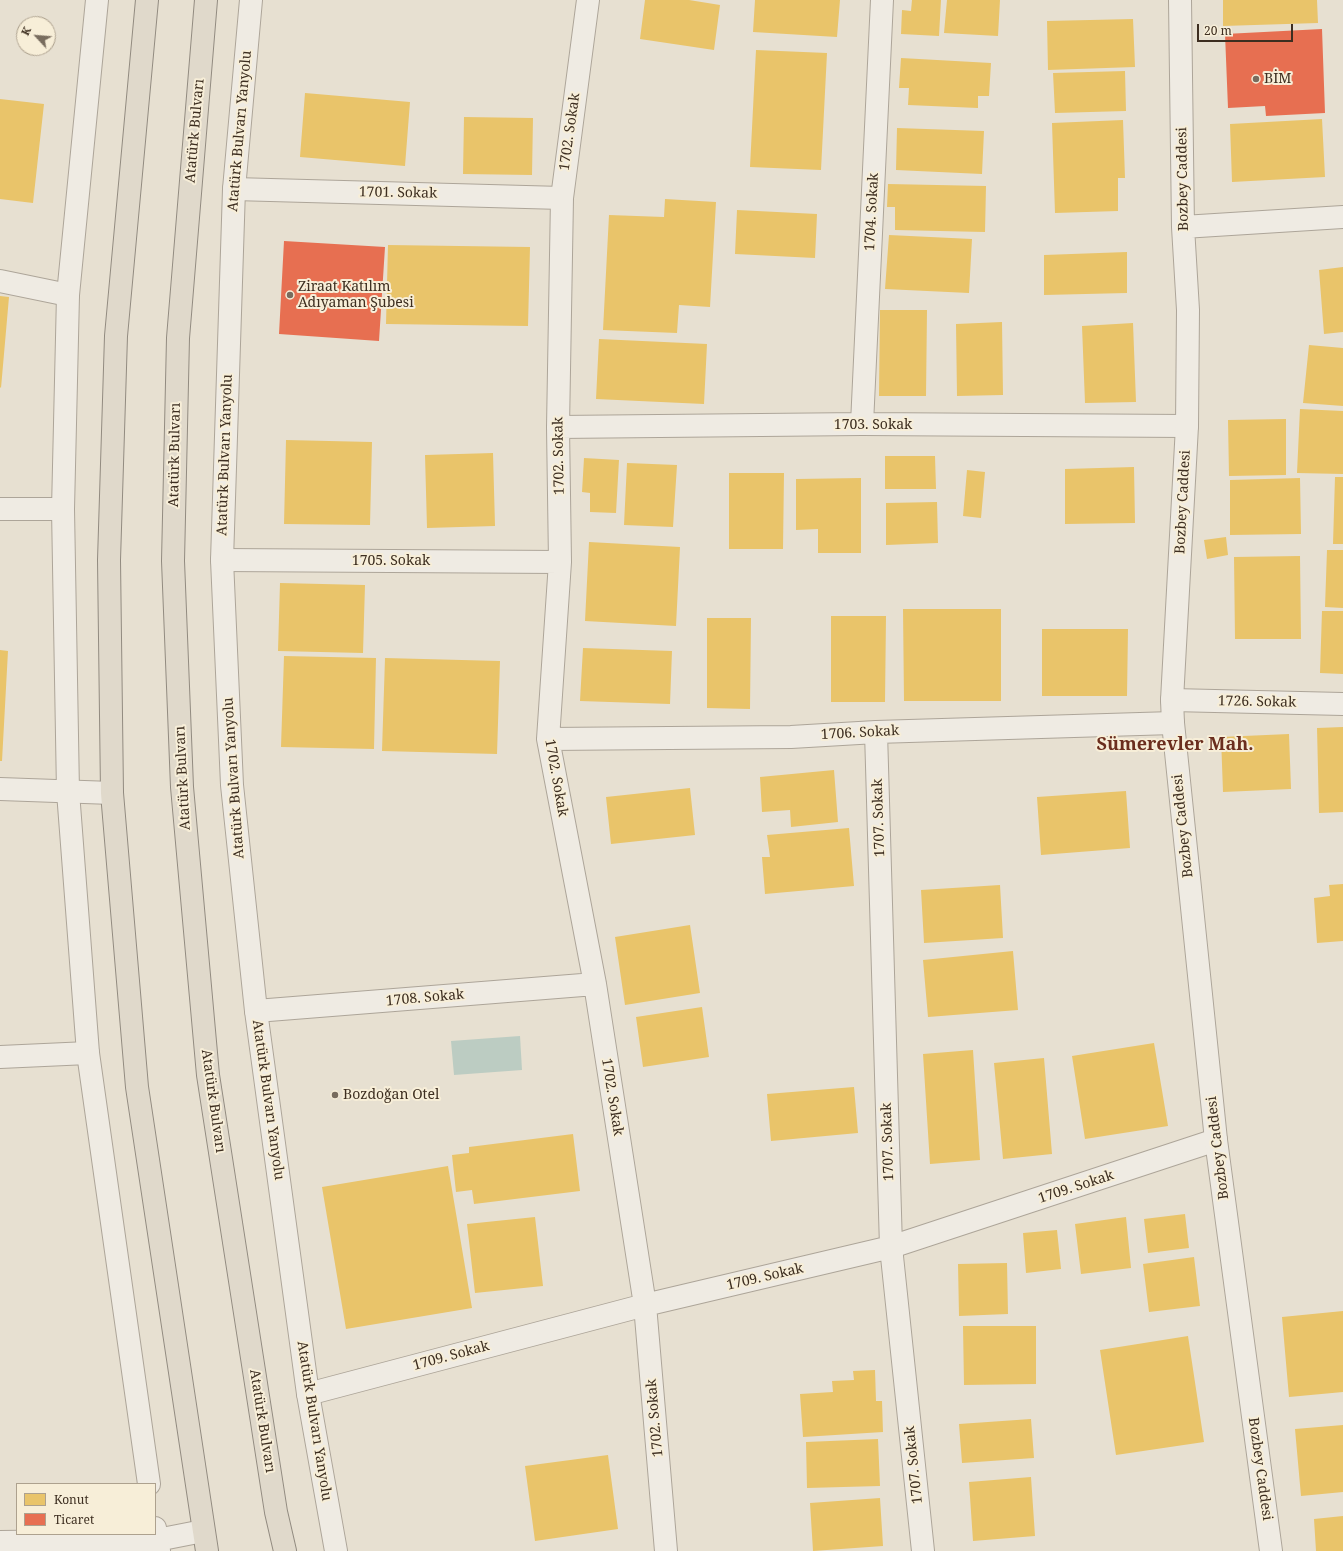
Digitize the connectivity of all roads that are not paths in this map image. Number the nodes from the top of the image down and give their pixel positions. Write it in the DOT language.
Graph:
graph roads {
  1 [pos="97,0"];
  2 [pos="147,0"];
  3 [pos="206,0"];
  4 [pos="251,0"];
  5 [pos="588,0"];
  6 [pos="882,0"];
  7 [pos="1180,0"];
  8 [pos="234,189"];
  9 [pos="562,198"];
  10 [pos="1343,217"];
  11 [pos="1183,228"];
  12 [pos="0,281"];
  13 [pos="68,295"];
  14 [pos="862,424"];
  15 [pos="1187,426"];
  16 [pos="558,427"];
  17 [pos="0,509"];
  18 [pos="63,509"];
  19 [pos="222,560"];
  20 [pos="560,562"];
  21 [pos="1172,700"];
  22 [pos="1343,704"];
  23 [pos="1173,723"];
  24 [pos="876,732"];
  25 [pos="548,739"];
  26 [pos="0,789"];
  27 [pos="68,792"];
  28 [pos="112,793"];
  29 [pos="595,984"];
  30 [pos="256,1011"];
  31 [pos="88,1053"];
  32 [pos="0,1057"];
  33 [pos="1216,1140"];
  34 [pos="891,1247"];
  35 [pos="645,1305"];
  36 [pos="308,1394"];
  37 [pos="149,1483"];
  38 [pos="157,1540"];
  39 [pos="205,1541"];
  40 [pos="0,1542"];
  41 [pos="285,1551"];
  42 [pos="336,1551"];
  43 [pos="666,1551"];
  44 [pos="923,1551"];
  45 [pos="1271,1551"];
  1 -- 13 [label="street"];
  2 -- 28 [label="highway"];
  3 -- 41 [label="highway, Atatürk Bulvarı"];
  4 -- 8 [label="street, Atatürk Bulvarı Yanyolu"];
  5 -- 9 [label="street, 1702. Sokak"];
  6 -- 14 [label="street, 1704. Sokak"];
  7 -- 11 [label="street, Bozbey Caddesi"];
  8 -- 9 [label="street, 1701. Sokak"];
  8 -- 19 [label="street, Atatürk Bulvarı Yanyolu"];
  9 -- 16 [label="street, 1702. Sokak"];
  10 -- 11 [label="street"];
  11 -- 15 [label="street, Bozbey Caddesi"];
  12 -- 13 [label="street"];
  13 -- 18 [label="street"];
  14 -- 15 [label="street, 1703. Sokak"];
  14 -- 16 [label="street, 1703. Sokak"];
  15 -- 21 [label="street, Bozbey Caddesi"];
  16 -- 20 [label="street, 1702. Sokak"];
  17 -- 18 [label="street"];
  18 -- 27 [label="street"];
  19 -- 20 [label="street, 1705. Sokak"];
  19 -- 30 [label="street, Atatürk Bulvarı Yanyolu"];
  20 -- 25 [label="street, 1702. Sokak"];
  21 -- 22 [label="street, 1726. Sokak"];
  21 -- 23 [label="street, Bozbey Caddesi"];
  23 -- 24 [label="street, 1706. Sokak"];
  23 -- 33 [label="street, Bozbey Caddesi"];
  24 -- 25 [label="street, 1706. Sokak"];
  24 -- 34 [label="street, 1707. Sokak"];
  25 -- 29 [label="street, 1702. Sokak"];
  26 -- 27 [label="street"];
  27 -- 28 [label="street"];
  27 -- 31 [label="street"];
  28 -- 39 [label="highway"];
  29 -- 30 [label="street, 1708. Sokak"];
  29 -- 35 [label="street, 1702. Sokak"];
  30 -- 36 [label="street, Atatürk Bulvarı Yanyolu"];
  31 -- 32 [label="street"];
  31 -- 37 [label="street"];
  33 -- 34 [label="street, 1709. Sokak"];
  33 -- 45 [label="street, Bozbey Caddesi"];
  34 -- 35 [label="street, 1709. Sokak"];
  34 -- 44 [label="street, 1707. Sokak"];
  35 -- 36 [label="street, 1709. Sokak"];
  35 -- 43 [label="street, 1702. Sokak"];
  36 -- 42 [label="street, Atatürk Bulvarı Yanyolu"];
  38 -- 39 [label="street"];
  38 -- 40 [label="street"];
}
